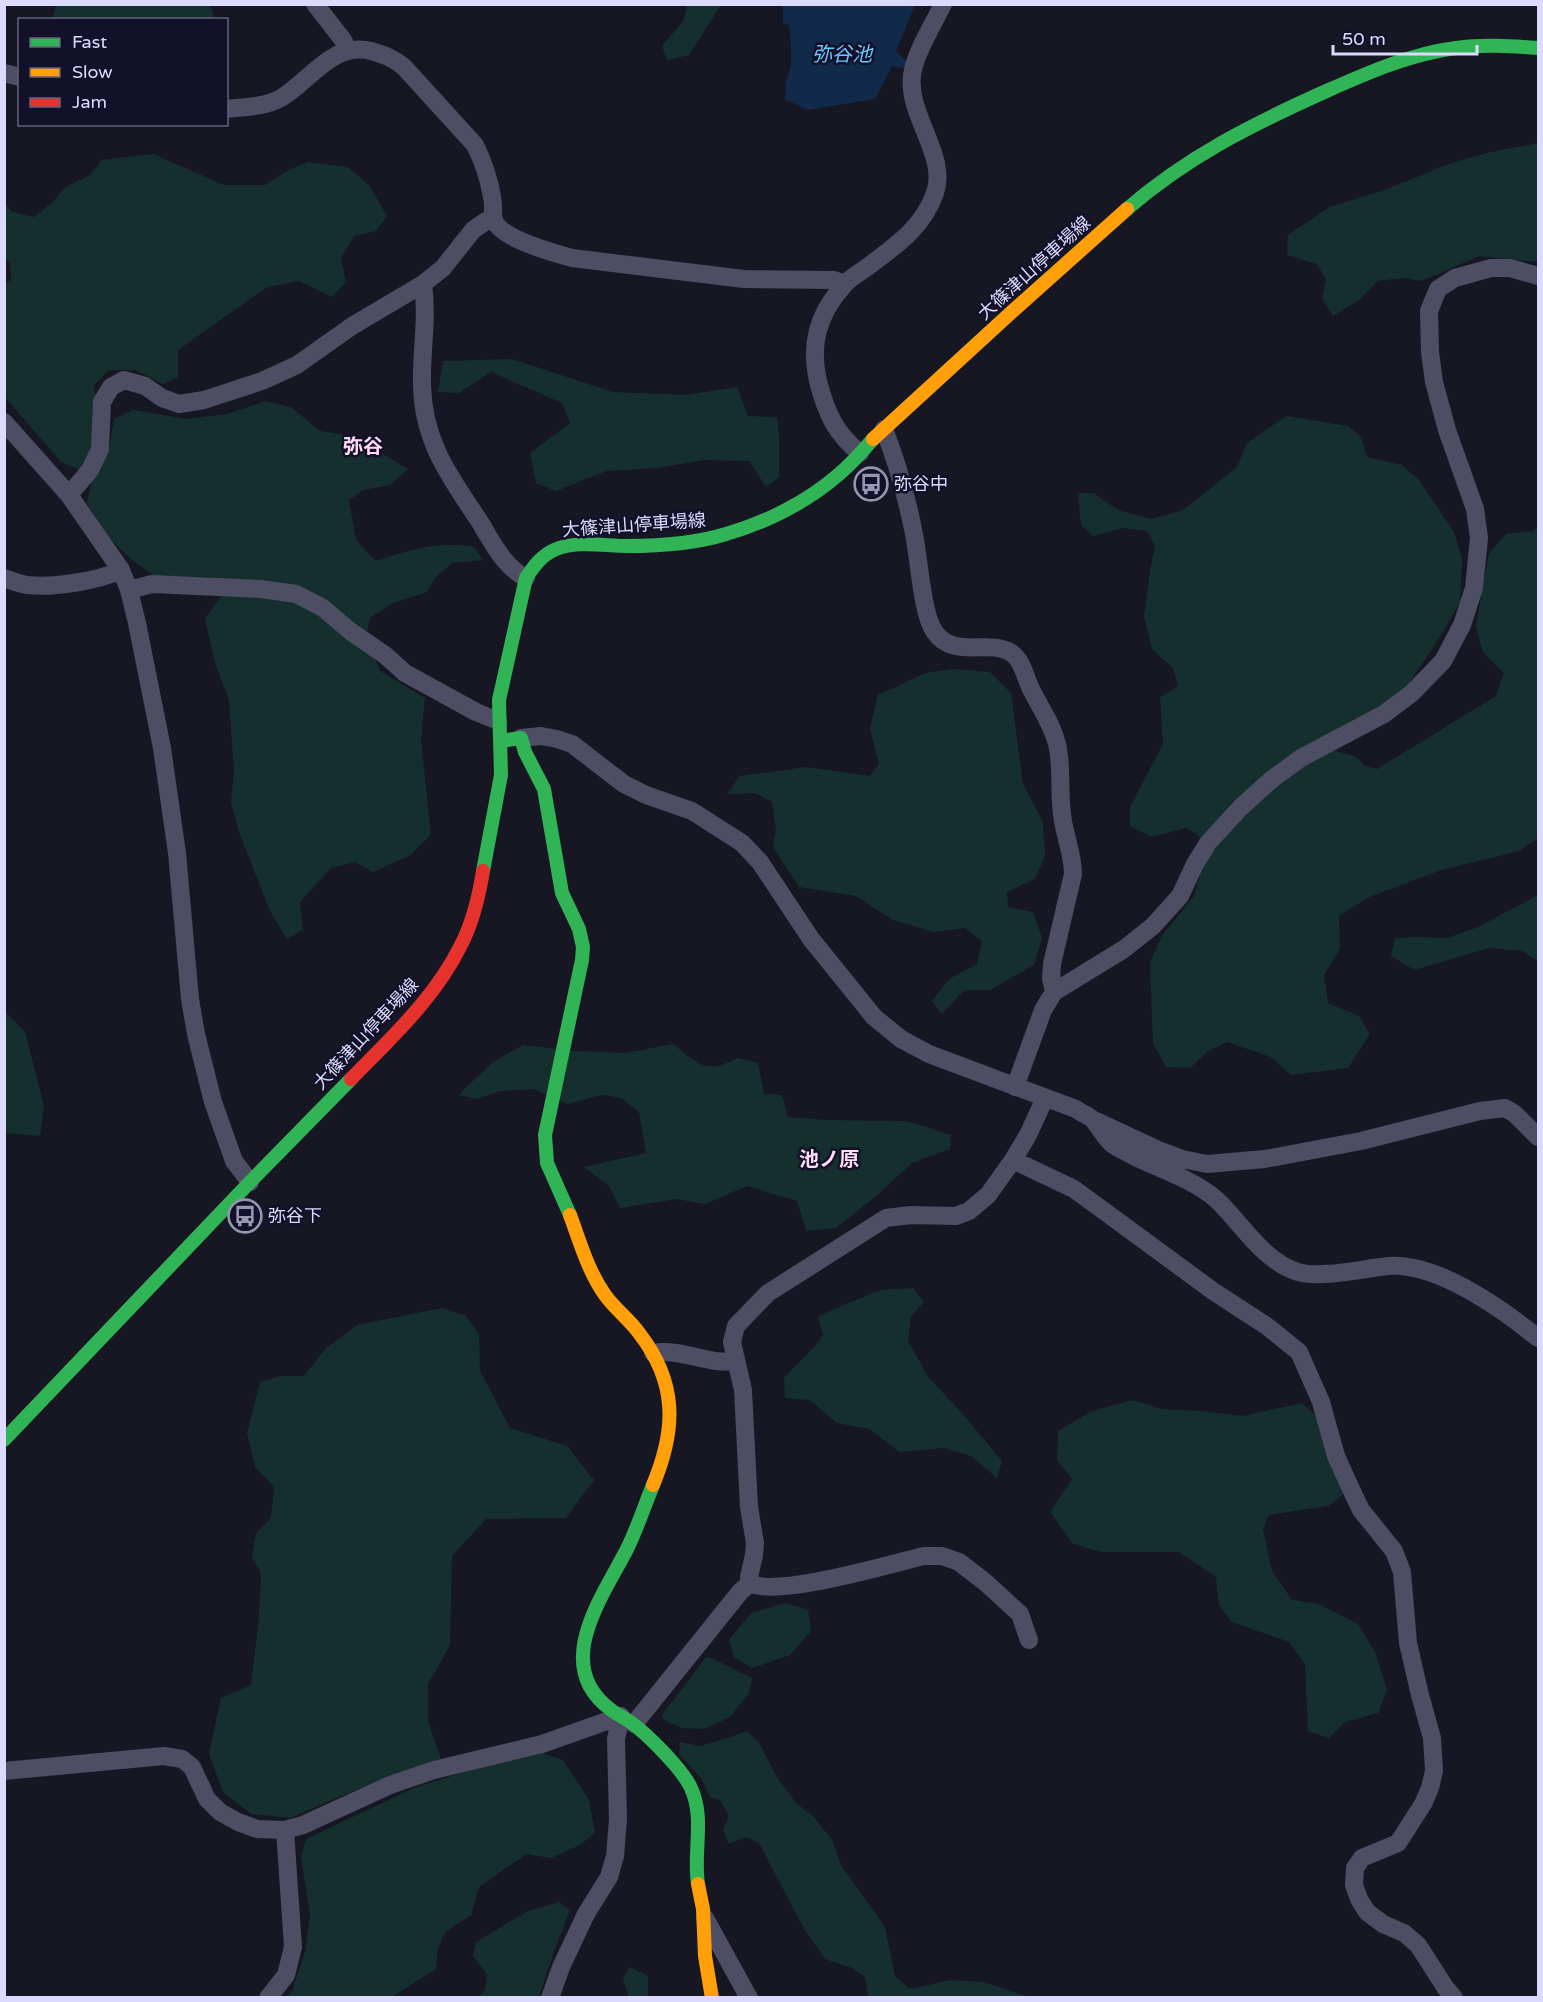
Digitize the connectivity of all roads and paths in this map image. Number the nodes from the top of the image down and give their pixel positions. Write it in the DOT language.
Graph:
graph roads {
  1 [pos="315,4"];
  2 [pos="943,4"];
  3 [pos="1539,48"];
  4 [pos="348,50"];
  5 [pos="228,109"];
  6 [pos="494,220"];
  7 [pos="1539,276"];
  8 [pos="423,284"];
  9 [pos="845,284"];
  10 [pos="4,422"];
  11 [pos="884,429"];
  12 [pos="860,453"];
  13 [pos="69,495"];
  14 [pos="121,570"];
  15 [pos="4,578"];
  16 [pos="526,578"];
  17 [pos="129,590"];
  18 [pos="498,721"];
  19 [pos="521,738"];
  20 [pos="501,741"];
  21 [pos="1054,992"];
  22 [pos="1016,1087"];
  23 [pos="1045,1098"];
  24 [pos="1091,1119"];
  25 [pos="1539,1137"];
  26 [pos="1013,1160"];
  27 [pos="250,1182"];
  28 [pos="1539,1338"];
  29 [pos="653,1353"];
  30 [pos="735,1361"];
  31 [pos="4,1440"];
  32 [pos="750,1584"];
  33 [pos="1029,1640"];
  34 [pos="627,1720"];
  35 [pos="4,1771"];
  36 [pos="285,1830"];
  37 [pos="704,1916"];
  38 [pos="268,1998"];
  39 [pos="550,1998"];
  40 [pos="712,1998"];
  41 [pos="749,1998"];
  42 [pos="1454,1998"];
  1 -- 4 [label="street"];
  2 -- 9 [label="street"];
  3 -- 11 [label="main road, 大篠津山停車場線"];
  4 -- 5 [label="street"];
  4 -- 6 [label="street"];
  6 -- 8 [label="street"];
  6 -- 9 [label="street"];
  7 -- 21 [label="street"];
  8 -- 13 [label="street"];
  8 -- 16 [label="street"];
  9 -- 12 [label="street"];
  10 -- 13 [label="street"];
  11 -- 12 [label="main road, 大篠津山停車場線"];
  11 -- 21 [label="street"];
  12 -- 16 [label="main road, 大篠津山停車場線"];
  13 -- 14 [label="street"];
  14 -- 15 [label="street"];
  14 -- 17 [label="street"];
  16 -- 18 [label="main road, 大篠津山停車場線"];
  17 -- 18 [label="street"];
  17 -- 27 [label="street"];
  18 -- 20 [label="main road, 大篠津山停車場線"];
  19 -- 20 [label="main road"];
  19 -- 22 [label="street"];
  19 -- 29 [label="main road"];
  20 -- 27 [label="main road, 大篠津山停車場線"];
  21 -- 22 [label="street"];
  22 -- 23 [label="street"];
  23 -- 24 [label="street"];
  23 -- 26 [label="street"];
  24 -- 25 [label="street"];
  24 -- 28 [label="street"];
  26 -- 30 [label="street"];
  26 -- 42 [label="street"];
  27 -- 31 [label="main road, 大篠津山停車場線"];
  29 -- 30 [label="street"];
  29 -- 34 [label="main road"];
  30 -- 32 [label="street"];
  32 -- 33 [label="street"];
  32 -- 34 [label="street"];
  34 -- 36 [label="street"];
  34 -- 37 [label="main road"];
  34 -- 39 [label="street"];
  35 -- 36 [label="street"];
  36 -- 38 [label="street"];
  37 -- 40 [label="main road"];
  37 -- 41 [label="street"];
}
